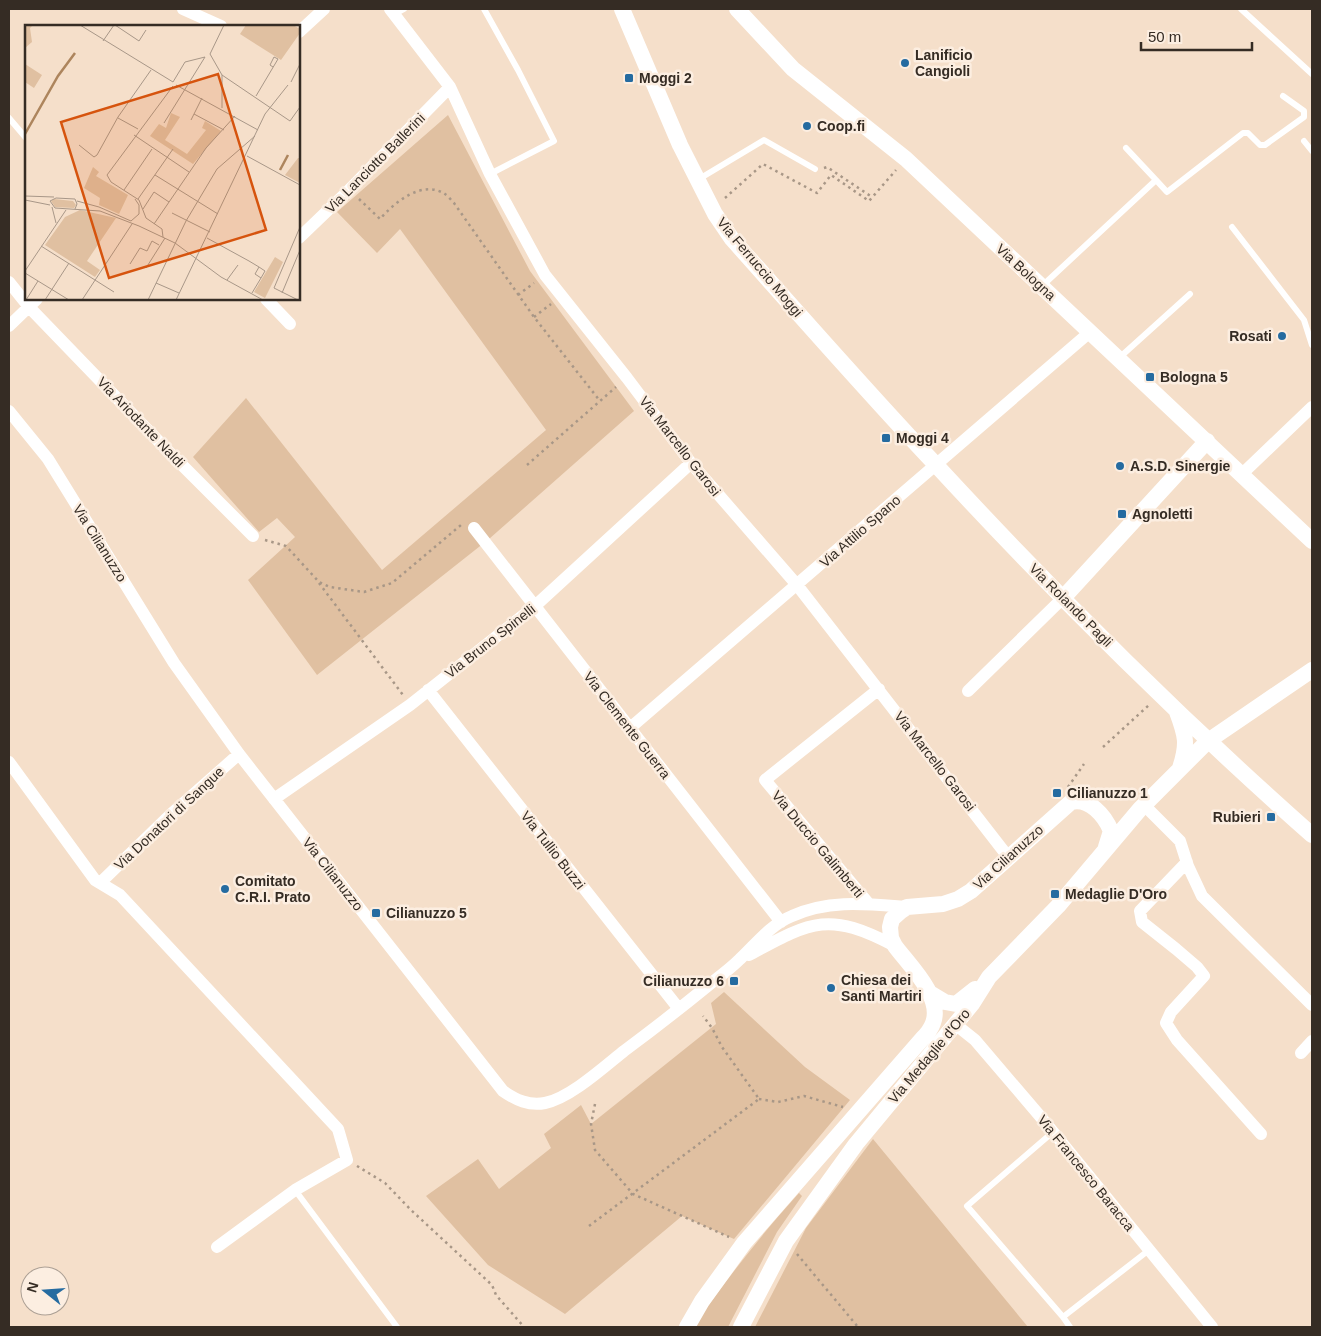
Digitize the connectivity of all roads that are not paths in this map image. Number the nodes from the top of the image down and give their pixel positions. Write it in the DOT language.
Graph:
graph roads {
  1 [pos="183,9"];
  2 [pos="324,9"];
  3 [pos="484,9"];
  4 [pos="622,9"];
  5 [pos="737,9"];
  6 [pos="1241,9"];
  7 [pos="397,11"];
  8 [pos="219,25"];
  9 [pos="300,31"];
  10 [pos="1312,74"];
  11 [pos="450,87"];
  12 [pos="1283,96"];
  13 [pos="9,118"];
  14 [pos="25,137"];
  15 [pos="1304,141"];
  16 [pos="1126,148"];
  17 [pos="1312,151"];
  18 [pos="815,169"];
  19 [pos="490,174"];
  20 [pos="698,180"];
  21 [pos="1156,180"];
  22 [pos="1232,227"];
  23 [pos="300,237"];
  24 [pos="9,282"];
  25 [pos="1042,287"];
  26 [pos="1190,294"];
  27 [pos="25,296"];
  28 [pos="267,300"];
  29 [pos="33,303"];
  30 [pos="290,324"];
  31 [pos="9,326"];
  32 [pos="1090,332"];
  33 [pos="1312,345"];
  34 [pos="1118,358"];
  35 [pos="1312,406"];
  36 [pos="9,411"];
  37 [pos="9,420"];
  38 [pos="1207,441"];
  39 [pos="48,459"];
  40 [pos="690,463"];
  41 [pos="936,466"];
  42 [pos="1242,474"];
  43 [pos="469,525"];
  44 [pos="253,536"];
  45 [pos="1312,541"];
  46 [pos="797,585"];
  47 [pos="1063,598"];
  48 [pos="535,606"];
  49 [pos="1312,670"];
  50 [pos="879,689"];
  51 [pos="428,690"];
  52 [pos="968,691"];
  53 [pos="1176,708"];
  54 [pos="630,728"];
  55 [pos="1208,741"];
  56 [pos="239,754"];
  57 [pos="9,762"];
  58 [pos="1180,768"];
  59 [pos="274,799"];
  60 [pos="1142,807"];
  61 [pos="1100,814"];
  62 [pos="1312,835"];
  63 [pos="1105,849"];
  64 [pos="1009,858"];
  65 [pos="1187,862"];
  66 [pos="100,883"];
  67 [pos="869,904"];
  68 [pos="907,907"];
  69 [pos="781,922"];
  70 [pos="895,946"];
  71 [pos="740,959"];
  72 [pos="989,977"];
  73 [pos="930,992"];
  74 [pos="1312,1005"];
  75 [pos="679,1009"];
  76 [pos="955,1024"];
  77 [pos="1312,1041"];
  78 [pos="1301,1053"];
  79 [pos="1053,1132"];
  80 [pos="1261,1134"];
  81 [pos="295,1190"];
  82 [pos="217,1247"];
  83 [pos="1149,1250"];
  84 [pos="1063,1317"];
  85 [pos="397,1327"];
  86 [pos="687,1327"];
  87 [pos="741,1327"];
  88 [pos="1070,1327"];
  89 [pos="1212,1327"];
  1 -- 8 [label="street"];
  2 -- 9 [label="street"];
  3 -- 19 [label="lane"];
  4 -- 20 [label="street, Via Ferruccio Moggi"];
  5 -- 25 [label="street, Via Bologna"];
  6 -- 10 [label="lane"];
  7 -- 11 [label="street, Via Marcello Garosi"];
  11 -- 19 [label="street, Via Marcello Garosi"];
  11 -- 23 [label="street, Via Lanciotto Ballerini"];
  12 -- 21 [label="lane"];
  13 -- 14 [label="lane"];
  15 -- 17 [label="lane"];
  16 -- 21 [label="lane"];
  18 -- 20 [label="lane"];
  19 -- 40 [label="street, Via Marcello Garosi"];
  20 -- 41 [label="street, Via Ferruccio Moggi"];
  21 -- 25 [label="lane"];
  22 -- 33 [label="lane"];
  24 -- 27 [label="street, Via Ariodante Naldi"];
  25 -- 32 [label="street, Via Bologna"];
  26 -- 34 [label="lane"];
  28 -- 30 [label="street"];
  29 -- 31 [label="street"];
  29 -- 44 [label="street, Via Ariodante Naldi"];
  32 -- 34 [label="street, Via Bologna"];
  32 -- 41 [label="street, Via Attilio Spano"];
  34 -- 38 [label="street, Via Bologna"];
  35 -- 42 [label="street"];
  36 -- 39 [label="street, Via Cilianuzzo"];
  37 -- 39 [label="street, Via Cilianuzzo"];
  38 -- 42 [label="street, Via Bologna"];
  38 -- 47 [label="street"];
  39 -- 56 [label="street, Via Cilianuzzo"];
  40 -- 46 [label="street, Via Marcello Garosi"];
  40 -- 48 [label="street, Via Bruno Spinelli"];
  41 -- 46 [label="street, Via Attilio Spano"];
  41 -- 47 [label="street, Via Rolando Pagli"];
  42 -- 45 [label="street, Via Bologna"];
  43 -- 48 [label="street, Via Clemente Guerra"];
  46 -- 50 [label="street, Via Marcello Garosi"];
  46 -- 54 [label="street, Via Attilio Spano"];
  47 -- 52 [label="street"];
  47 -- 53 [label="street, Via Rolando Pagli"];
  48 -- 51 [label="street, Via Bruno Spinelli"];
  48 -- 54 [label="street, Via Clemente Guerra"];
  49 -- 55 [label="street"];
  50 -- 64 [label="street, Via Marcello Garosi"];
  50 -- 67 [label="street, Via Duccio Galimberti"];
  51 -- 59 [label="street, Via Bruno Spinelli"];
  51 -- 75 [label="street, Via Tullio Buzzi"];
  53 -- 55 [label="street, Via Rolando Pagli"];
  53 -- 58 [label="street"];
  54 -- 69 [label="street, Via Clemente Guerra"];
  55 -- 58 [label="street, Via Medaglie d'Oro"];
  55 -- 62 [label="street, Via Rolando Pagli"];
  56 -- 59 [label="street, Via Cilianuzzo"];
  56 -- 66 [label="street, Via Donatori di Sangue"];
  57 -- 66 [label="street"];
  58 -- 60 [label="street, Via Medaglie d'Oro"];
  59 -- 75 [label="street, Via Cilianuzzo"];
  60 -- 61 [label="street, Via Cilianuzzo"];
  60 -- 63 [label="street, Via Medaglie d'Oro"];
  60 -- 65 [label="street"];
  61 -- 63 [label="street"];
  61 -- 64 [label="street, Via Cilianuzzo"];
  63 -- 72 [label="street, Via Medaglie d'Oro"];
  64 -- 68 [label="street, Via Cilianuzzo"];
  65 -- 74 [label="street"];
  65 -- 80 [label="street"];
  66 -- 81 [label="street"];
  67 -- 68 [label="street, Via Cilianuzzo"];
  67 -- 69 [label="street, Via Cilianuzzo"];
  68 -- 70 [label="street"];
  69 -- 71 [label="street, Via Cilianuzzo"];
  70 -- 71 [label="street, Via Cilianuzzo"];
  70 -- 73 [label="street"];
  71 -- 75 [label="street, Via Cilianuzzo"];
  72 -- 73 [label="street"];
  72 -- 76 [label="street, Via Medaglie d'Oro"];
  73 -- 86 [label="street, Via Medaglie d'Oro"];
  76 -- 79 [label="street, Via Francesco Baracca"];
  76 -- 87 [label="street, Via Medaglie d'Oro"];
  77 -- 78 [label="street"];
  79 -- 83 [label="street, Via Francesco Baracca"];
  79 -- 84 [label="lane"];
  81 -- 82 [label="street"];
  81 -- 85 [label="lane"];
  83 -- 84 [label="lane"];
  83 -- 89 [label="street, Via Francesco Baracca"];
  84 -- 88 [label="lane"];
}
